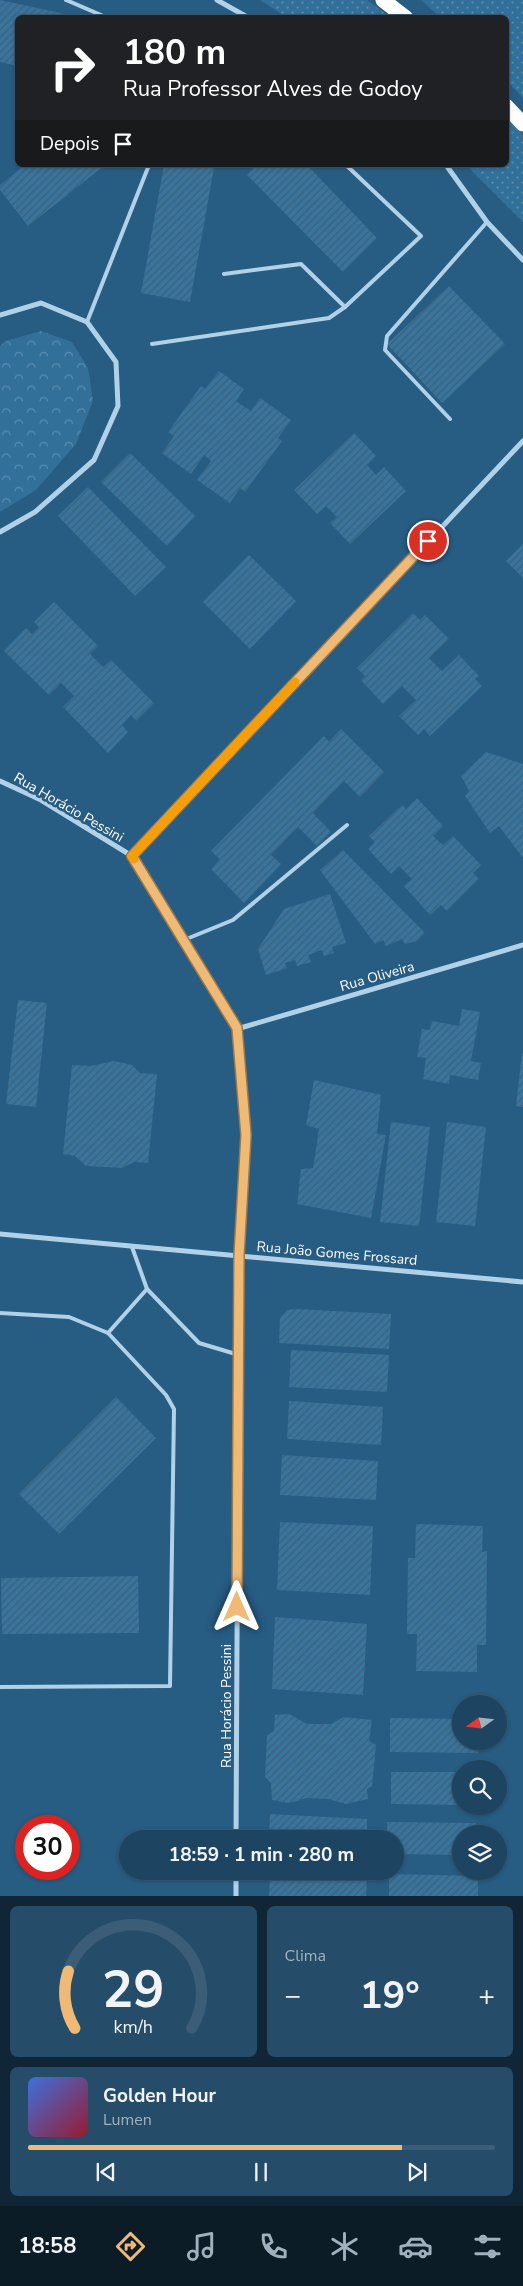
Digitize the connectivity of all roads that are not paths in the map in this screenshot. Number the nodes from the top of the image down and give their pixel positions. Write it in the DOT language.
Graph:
graph roads {
  1 [pos="66,0"];
  2 [pos="218,0"];
  3 [pos="383,0"];
  4 [pos="101,15"];
  5 [pos="244,15"];
  6 [pos="402,15"];
  7 [pos="509,109"];
  8 [pos="523,124"];
  9 [pos="148,167"];
  10 [pos="348,167"];
  11 [pos="447,167"];
  12 [pos="487,222"];
  13 [pos="523,260"];
  14 [pos="224,274"];
  15 [pos="345,307"];
  16 [pos="0,315"];
  17 [pos="86,322"];
  18 [pos="152,344"];
  19 [pos="450,418"];
  20 [pos="523,441"];
  21 [pos="0,532"];
  22 [pos="0,781"];
  23 [pos="347,825"];
  24 [pos="132,856"];
  25 [pos="184,940"];
  26 [pos="523,945"];
  27 [pos="237,1028"];
  28 [pos="0,1234"];
  29 [pos="132,1247"];
  30 [pos="239,1255"];
  31 [pos="523,1282"];
  32 [pos="147,1290"];
  33 [pos="0,1313"];
  34 [pos="108,1333"];
  35 [pos="239,1355"];
  36 [pos="0,1687"];
  37 [pos="236,1830"];
  38 [pos="236,1880"];
  39 [pos="236,1896"];
  1 -- 4 [label="lane"];
  2 -- 5 [label="street"];
  3 -- 6 [label="highway"];
  7 -- 8 [label="highway"];
  9 -- 17 [label="lane"];
  10 -- 15 [label="lane"];
  11 -- 12 [label="street"];
  12 -- 13 [label="street"];
  12 -- 19 [label="lane"];
  14 -- 15 [label="lane"];
  15 -- 18 [label="lane"];
  16 -- 17 [label="street"];
  17 -- 21 [label="street"];
  20 -- 24 [label="street"];
  22 -- 24 [label="street, Rua Horácio Pessini"];
  23 -- 25 [label="lane"];
  24 -- 25 [label="street, Rua Horácio Pessini"];
  25 -- 27 [label="street, Rua Horácio Pessini"];
  26 -- 27 [label="street, Rua Oliveira"];
  27 -- 30 [label="street, Rua Horácio Pessini"];
  28 -- 29 [label="street, Rua João Gomes Frossard"];
  29 -- 30 [label="street, Rua João Gomes Frossard"];
  29 -- 32 [label="lane"];
  30 -- 31 [label="street, Rua João Gomes Frossard"];
  30 -- 35 [label="street, Rua Horácio Pessini"];
  32 -- 34 [label="lane"];
  32 -- 35 [label="lane"];
  33 -- 34 [label="lane"];
  34 -- 36 [label="lane"];
  35 -- 37 [label="street, Rua Horácio Pessini"];
  38 -- 39 [label="street"];
}
